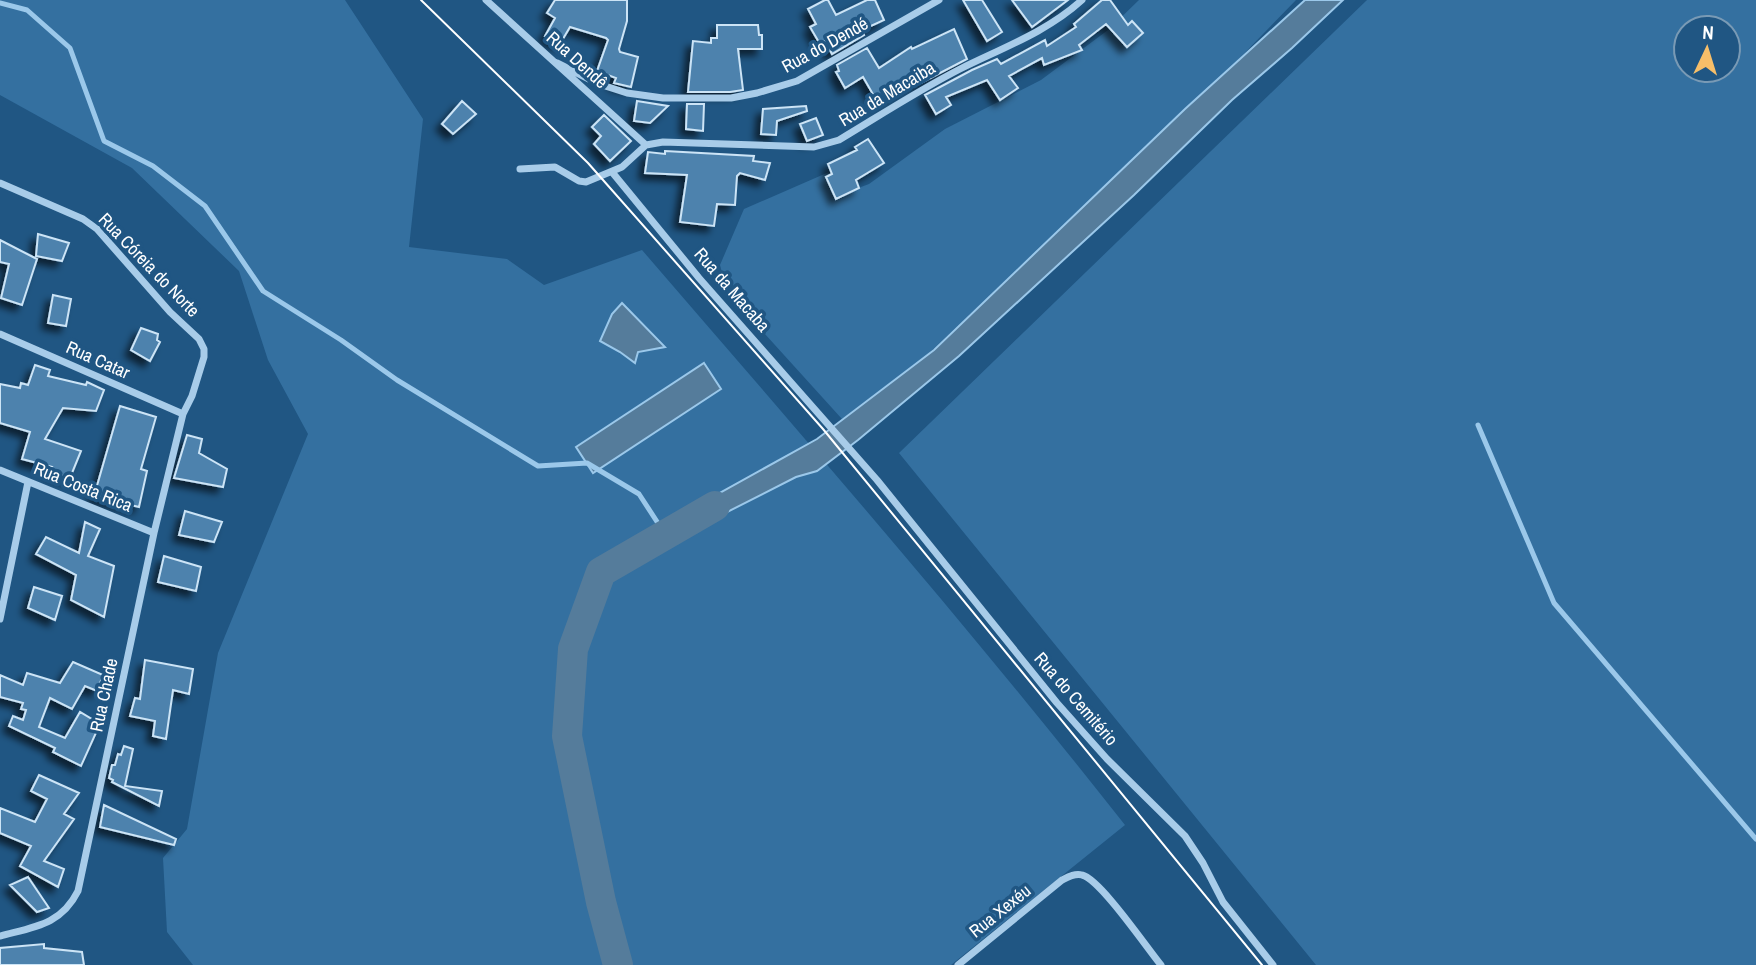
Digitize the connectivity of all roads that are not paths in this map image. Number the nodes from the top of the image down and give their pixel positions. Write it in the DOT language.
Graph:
graph roads {
  1 [pos="486,0"];
  2 [pos="939,0"];
  3 [pos="1082,0"];
  4 [pos="557,63"];
  5 [pos="646,145"];
  6 [pos="520,169"];
  7 [pos="612,172"];
  8 [pos="0,183"];
  9 [pos="0,334"];
  10 [pos="183,414"];
  11 [pos="854,452"];
  12 [pos="0,470"];
  13 [pos="28,482"];
  14 [pos="154,533"];
  15 [pos="0,619"];
  16 [pos="0,936"];
  17 [pos="958,965"];
  18 [pos="1161,965"];
  19 [pos="1273,965"];
  1 -- 4 [label="street, Rua Dendê"];
  2 -- 4 [label="street, Rua do Dendé"];
  3 -- 5 [label="street, Rua da Macaiba"];
  4 -- 5 [label="street, Rua Dendê"];
  5 -- 7 [label="street"];
  6 -- 7 [label="street"];
  7 -- 11 [label="street, Rua da Macaba"];
  8 -- 10 [label="street, Rua Córeia do Norte"];
  9 -- 10 [label="street, Rua Catar"];
  10 -- 14 [label="street, Rua Chade"];
  11 -- 19 [label="street, Rua do Cemitério"];
  12 -- 13 [label="street, Rua Costa Rica"];
  13 -- 14 [label="street, Rua Costa Rica"];
  13 -- 15 [label="street"];
  14 -- 16 [label="street, Rua Chade"];
  17 -- 18 [label="street, Rua Xexéu"];
}
